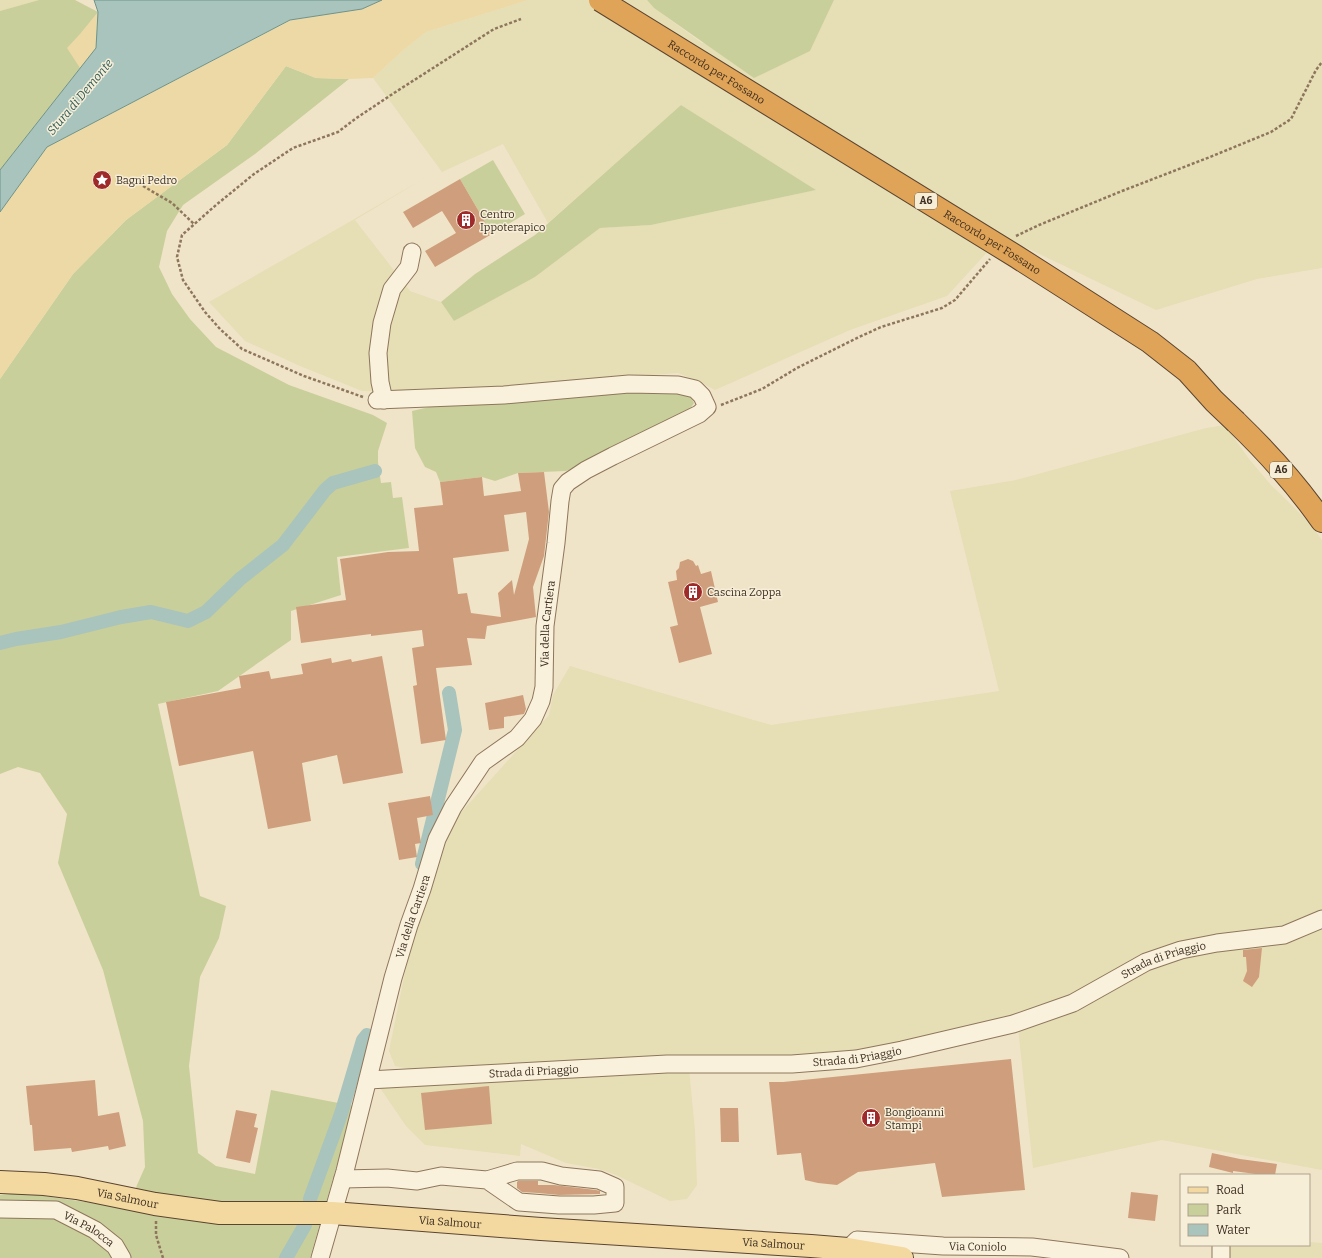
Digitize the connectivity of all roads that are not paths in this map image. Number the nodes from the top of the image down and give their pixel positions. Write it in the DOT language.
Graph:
graph roads {
  1 [pos="600,0"];
  2 [pos="412,252"];
  3 [pos="1322,521"];
  4 [pos="1322,919"];
  5 [pos="368,1080"];
  6 [pos="343,1179"];
  7 [pos="487,1180"];
  8 [pos="0,1182"];
  9 [pos="0,1209"];
  10 [pos="332,1213"];
  11 [pos="1221,1246"];
  12 [pos="846,1254"];
  13 [pos="122,1258"];
  14 [pos="320,1258"];
  15 [pos="902,1258"];
  16 [pos="1120,1258"];
  17 [pos="1221,1258"];
  1 -- 3 [label="highway, Raccordo per Fossano / A6, bridge"];
  2 -- 5 [label="street, Via della Cartiera"];
  4 -- 5 [label="street, Strada di Priaggio"];
  5 -- 6 [label="street, Via della Cartiera"];
  6 -- 7 [label="street"];
  6 -- 10 [label="street, Via della Cartiera"];
  7 -- 7 [label="street"];
  8 -- 10 [label="main road, Via Salmour"];
  9 -- 13 [label="street, Via Palocca"];
  10 -- 12 [label="main road, Via Salmour"];
  10 -- 14 [label="street"];
  11 -- 17 [label="street"];
  12 -- 15 [label="main road, Via Salmour"];
  12 -- 16 [label="street, Via Coniolo"];
}
